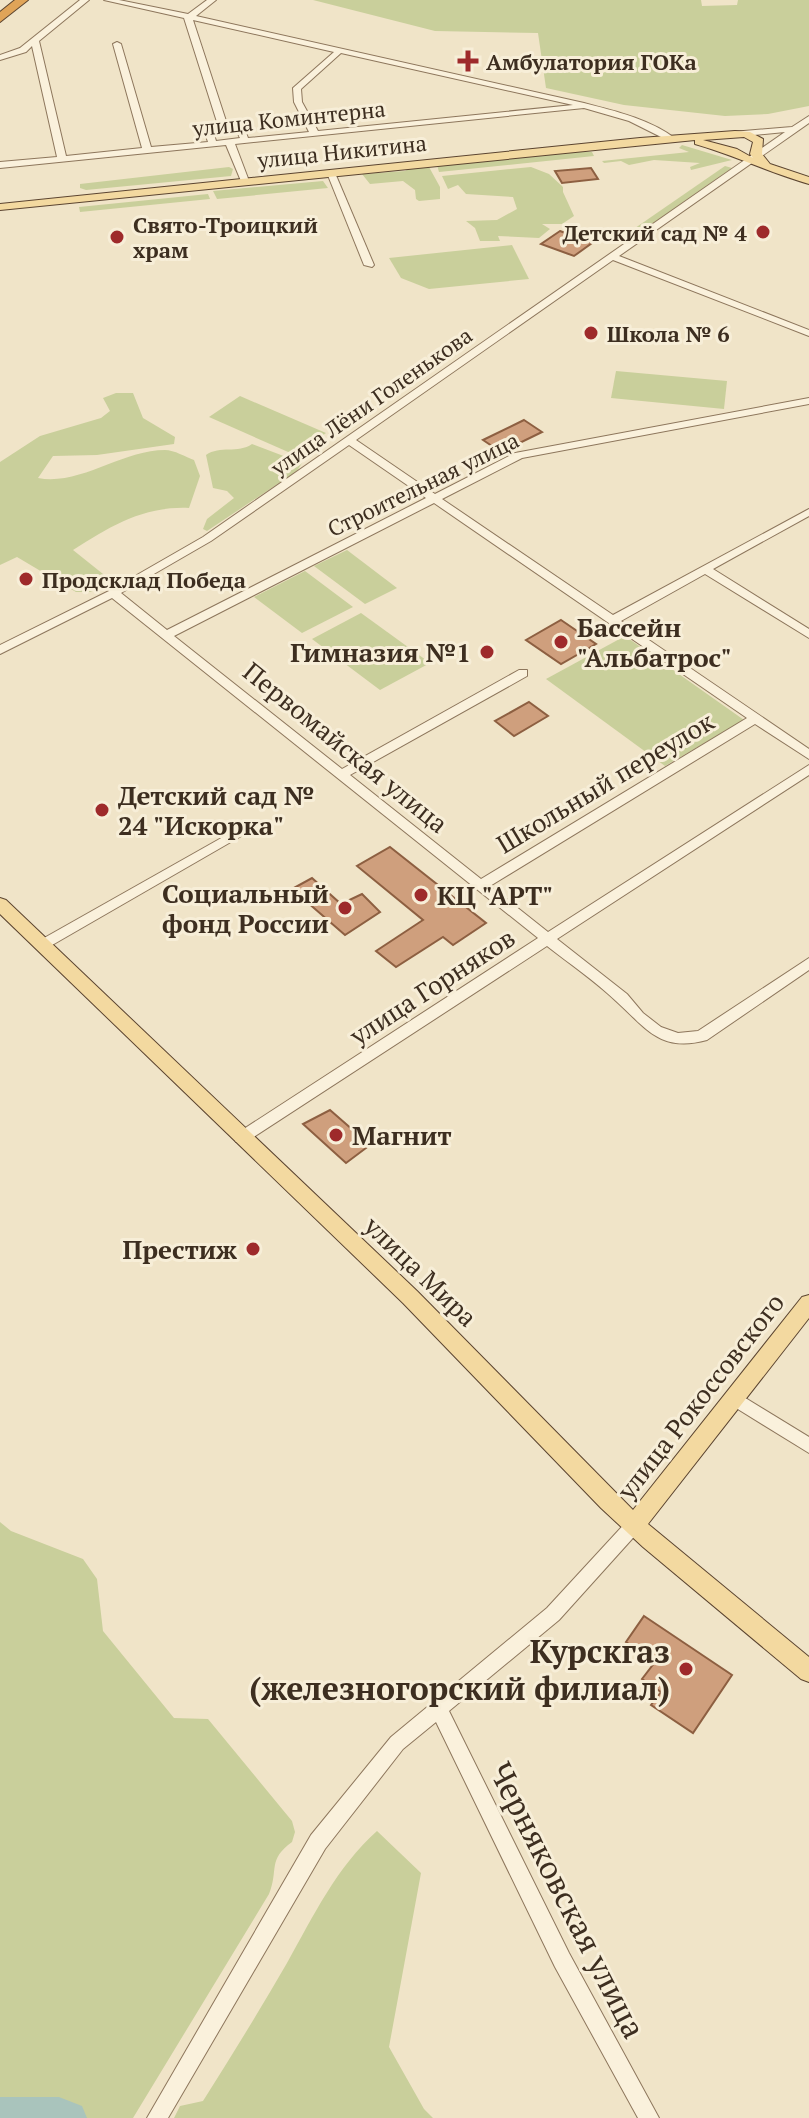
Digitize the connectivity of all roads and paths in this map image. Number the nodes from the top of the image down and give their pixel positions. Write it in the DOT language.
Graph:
graph roads {
  1 [pos="22,0"];
  2 [pos="85,0"];
  3 [pos="212,0"];
  4 [pos="114,1"];
  5 [pos="0,18"];
  6 [pos="188,18"];
  7 [pos="35,40"];
  8 [pos="117,44"];
  9 [pos="339,51"];
  10 [pos="0,58"];
  11 [pos="581,107"];
  12 [pos="809,119"];
  13 [pos="222,123"];
  14 [pos="796,128"];
  15 [pos="315,134"];
  16 [pos="735,134"];
  17 [pos="672,139"];
  18 [pos="688,139"];
  19 [pos="245,141"];
  20 [pos="230,143"];
  21 [pos="213,144"];
  22 [pos="147,150"];
  23 [pos="733,151"];
  24 [pos="755,154"];
  25 [pos="62,158"];
  26 [pos="0,165"];
  27 [pos="331,173"];
  28 [pos="245,181"];
  29 [pos="809,181"];
  30 [pos="0,207"];
  31 [pos="611,256"];
  32 [pos="369,265"];
  33 [pos="809,333"];
  34 [pos="809,401"];
  35 [pos="349,440"];
  36 [pos="435,499"];
  37 [pos="809,512"];
  38 [pos="705,569"];
  39 [pos="113,593"];
  40 [pos="613,620"];
  41 [pos="809,634"];
  42 [pos="166,635"];
  43 [pos="0,650"];
  44 [pos="523,673"];
  45 [pos="755,719"];
  46 [pos="809,755"];
  47 [pos="809,769"];
  48 [pos="342,774"];
  49 [pos="239,832"];
  50 [pos="480,886"];
  51 [pos="0,904"];
  52 [pos="549,939"];
  53 [pos="42,945"];
  54 [pos="809,963"];
  55 [pos="241,1138"];
  56 [pos="809,1303"];
  57 [pos="734,1398"];
  58 [pos="809,1446"];
  59 [pos="635,1524"];
  60 [pos="809,1671"];
  61 [pos="438,1707"];
  62 [pos="157,2118"];
  63 [pos="649,2118"];
  1 -- 5 [label="highway"];
  2 -- 7 [label="street"];
  3 -- 6 [label="street"];
  4 -- 6 [label="street"];
  6 -- 9 [label="street"];
  6 -- 13 [label="street"];
  7 -- 10 [label="street"];
  7 -- 25 [label="street"];
  8 -- 22 [label="street"];
  9 -- 11 [label="street"];
  9 -- 15 [label="street"];
  11 -- 15 [label="street, улица Коминтерна"];
  11 -- 17 [label="street"];
  12 -- 14 [label="street, улица Лёни Голенькова"];
  13 -- 19 [label="street"];
  13 -- 21 [label="street"];
  14 -- 16 [label="street"];
  14 -- 24 [label="street, улица Лёни Голенькова"];
  15 -- 19 [label="street, улица Коминтерна"];
  16 -- 18 [label="main road"];
  16 -- 23 [label="main road"];
  16 -- 24 [label="main road"];
  17 -- 18 [label="main road, улица Никитина"];
  17 -- 27 [label="main road, улица Никитина"];
  18 -- 23 [label="main road"];
  19 -- 20 [label="street, улица Коминтерна"];
  20 -- 21 [label="street, улица Коминтерна"];
  20 -- 28 [label="street"];
  21 -- 22 [label="street, улица Коминтерна"];
  22 -- 25 [label="street, улица Коминтерна"];
  23 -- 24 [label="main road"];
  24 -- 29 [label="main road"];
  24 -- 31 [label="street, улица Лёни Голенькова"];
  25 -- 26 [label="street, улица Коминтерна"];
  27 -- 28 [label="main road, улица Никитина"];
  27 -- 32 [label="street"];
  28 -- 30 [label="main road, улица Никитина"];
  31 -- 33 [label="street"];
  31 -- 35 [label="street, улица Лёни Голенькова"];
  34 -- 36 [label="street, Строительная улица"];
  35 -- 36 [label="street"];
  35 -- 39 [label="street, улица Лёни Голенькова"];
  36 -- 40 [label="street"];
  36 -- 42 [label="street, Строительная улица"];
  37 -- 38 [label="street"];
  38 -- 40 [label="street"];
  38 -- 41 [label="street"];
  39 -- 42 [label="street, Первомайская улица"];
  39 -- 43 [label="street, улица Лёни Голенькова"];
  40 -- 45 [label="street"];
  42 -- 48 [label="street, Первомайская улица"];
  44 -- 48 [label="street"];
  45 -- 46 [label="street"];
  45 -- 50 [label="street, Школьный переулок"];
  47 -- 52 [label="street, улица Горняков"];
  48 -- 50 [label="street, Первомайская улица"];
  49 -- 53 [label="street"];
  50 -- 52 [label="street, Первомайская улица"];
  51 -- 53 [label="main road, улица Мира"];
  52 -- 54 [label="street, Первомайская улица"];
  52 -- 55 [label="street, улица Горняков"];
  53 -- 55 [label="main road, улица Мира"];
  55 -- 59 [label="main road, улица Мира"];
  56 -- 57 [label="main road, улица Рокоссовского"];
  57 -- 58 [label="street"];
  57 -- 59 [label="main road, улица Рокоссовского"];
  59 -- 60 [label="main road, улица Мира"];
  59 -- 61 [label="street"];
  61 -- 62 [label="street"];
  61 -- 63 [label="street, Черняковская улица"];
}
